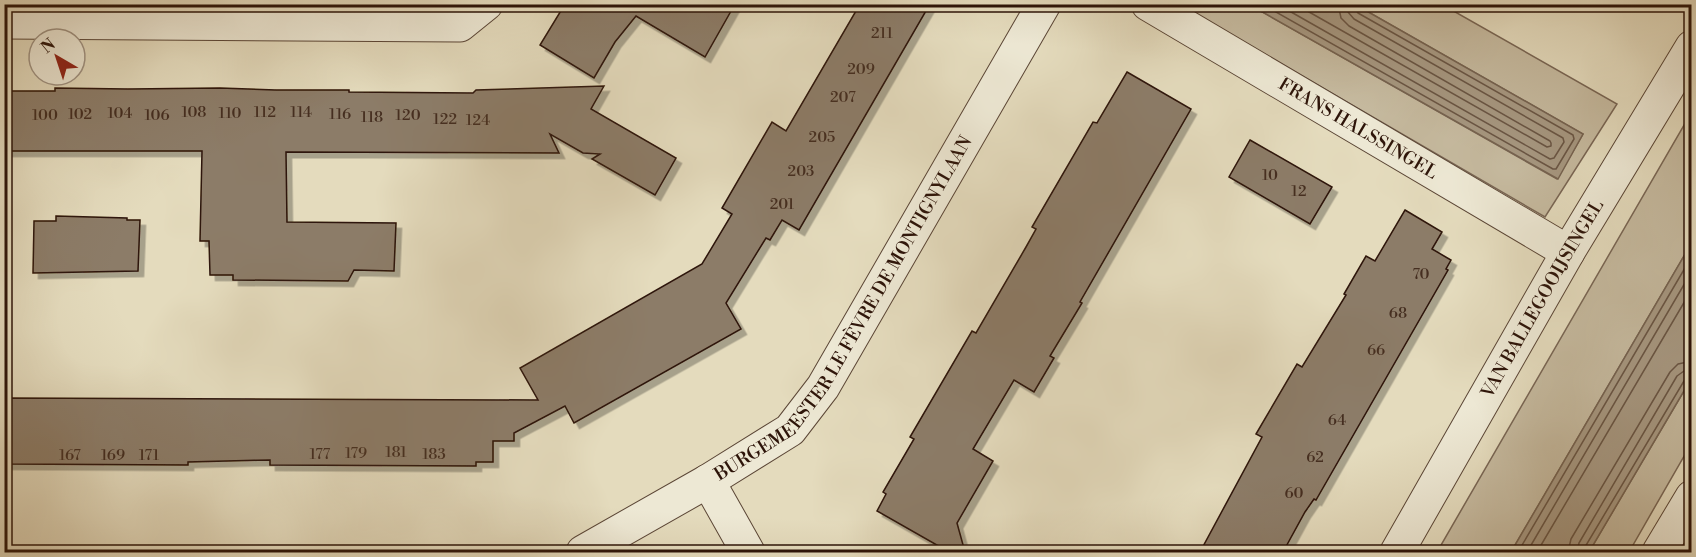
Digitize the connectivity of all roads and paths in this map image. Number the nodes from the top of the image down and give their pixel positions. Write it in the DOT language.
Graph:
graph roads {
  1 [pos="486,4"];
  2 [pos="1044,4"];
  3 [pos="1148,4"];
  4 [pos="4,22"];
  5 [pos="1692,47"];
  6 [pos="1568,252"];
  7 [pos="708,482"];
  8 [pos="1692,497"];
  9 [pos="583,552"];
  10 [pos="748,552"];
  11 [pos="1397,552"];
  12 [pos="1659,552"];
  1 -- 4 [label="street"];
  2 -- 7 [label="street, BURGEMEESTER LE FÈVRE DE MONTIGNYLAAN"];
  3 -- 6 [label="street, FRANS HALSSINGEL"];
  5 -- 6 [label="street, VAN BALLEGOOIJSINGEL"];
  6 -- 11 [label="street, VAN BALLEGOOIJSINGEL"];
  7 -- 9 [label="street, BURGEMEESTER LE FÈVRE DE MONTIGNYLAAN"];
  7 -- 10 [label="street"];
  8 -- 12 [label="street"];
}
